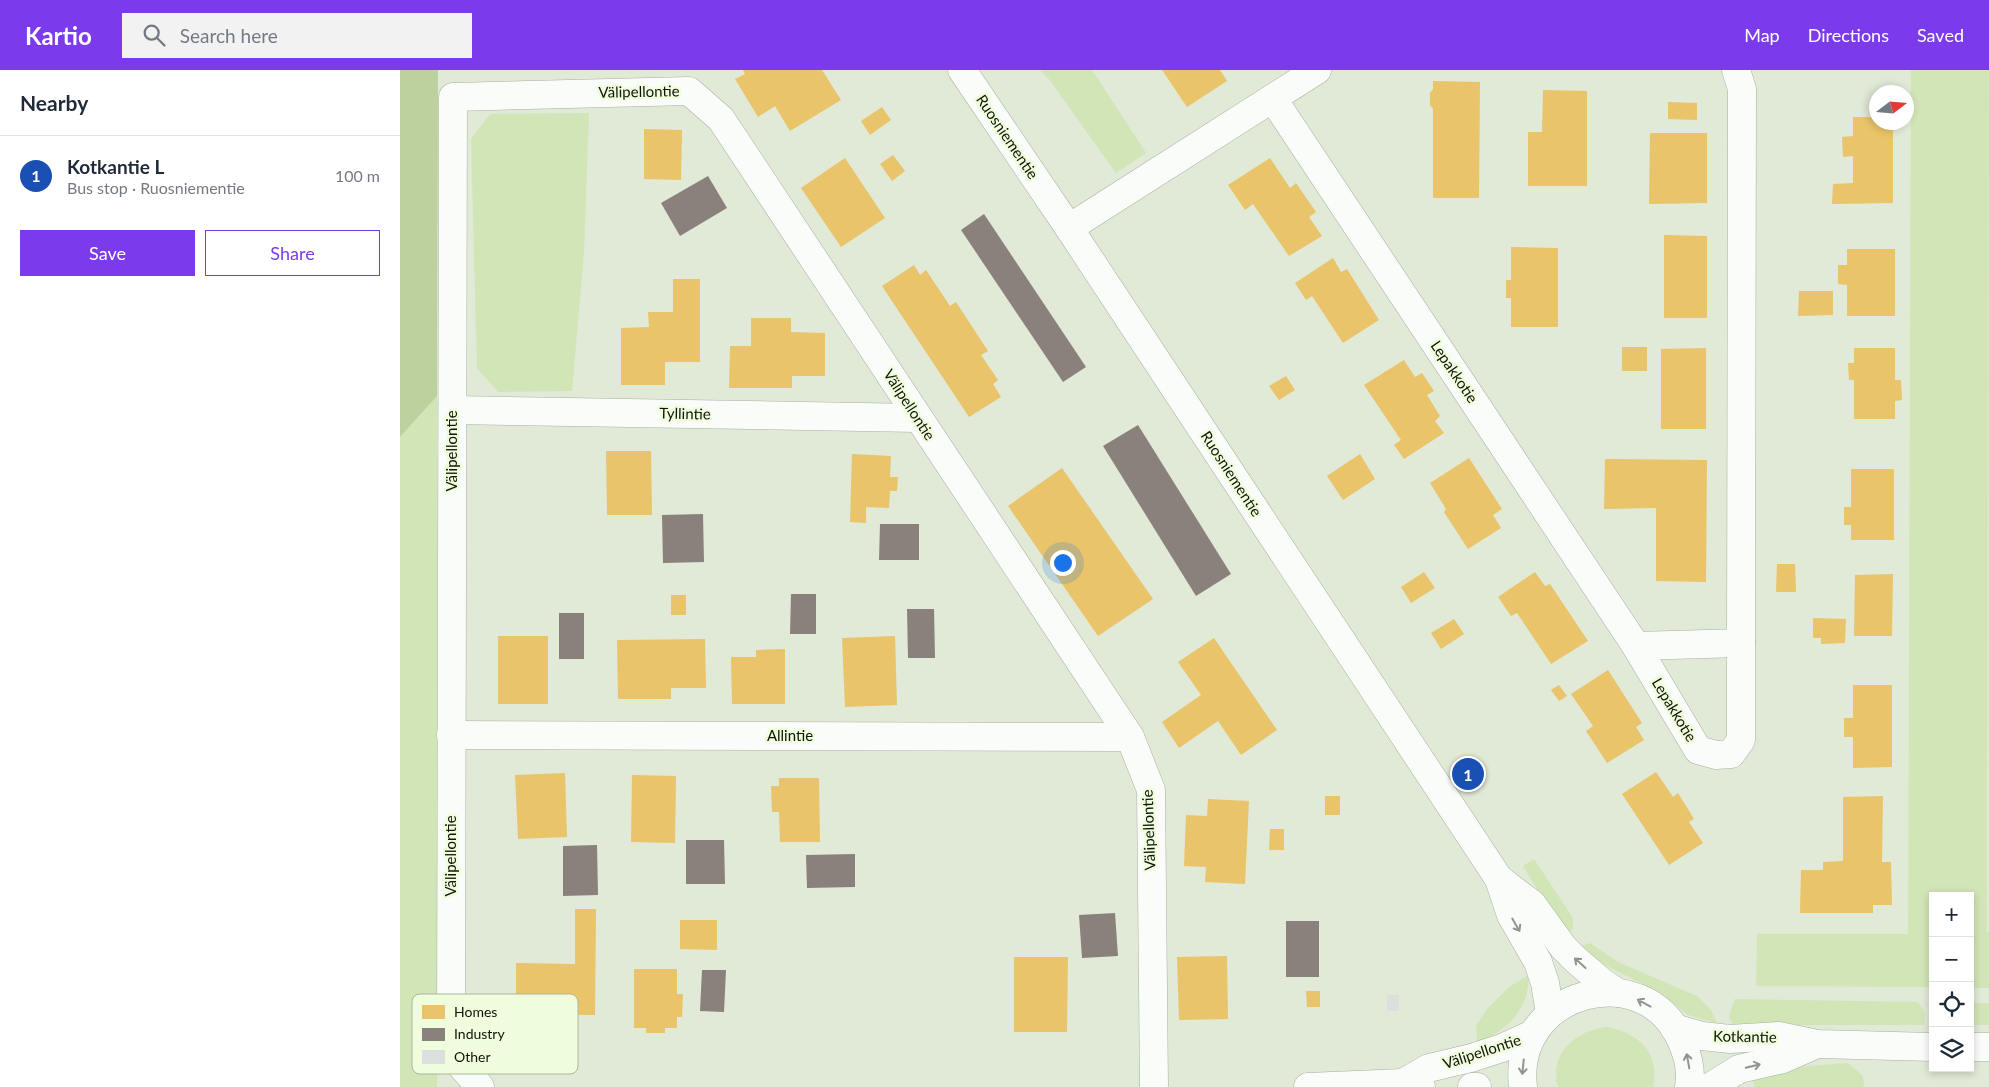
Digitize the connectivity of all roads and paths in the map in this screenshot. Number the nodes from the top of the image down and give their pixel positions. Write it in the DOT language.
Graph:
graph roads {
  1 [pos="962,70"];
  2 [pos="1317,70"];
  3 [pos="1736,70"];
  4 [pos="1273,99"];
  5 [pos="1069,228"];
  6 [pos="453,410"];
  7 [pos="918,418"];
  8 [pos="1741,643"];
  9 [pos="1636,646"];
  10 [pos="451,735"];
  11 [pos="1130,737"];
  12 [pos="1499,879"];
  13 [pos="451,994"];
  14 [pos="1618,994"];
  15 [pos="1550,1013"];
  16 [pos="1674,1028"];
  17 [pos="1533,1034"];
  18 [pos="1817,1044"];
  19 [pos="1929,1047"];
  20 [pos="1974,1047"];
  21 [pos="1989,1048"];
  22 [pos="469,1074"];
  23 [pos="1412,1085"];
  24 [pos="480,1087"];
  25 [pos="1154,1087"];
  26 [pos="1308,1087"];
  27 [pos="1472,1087"];
  28 [pos="1477,1087"];
  29 [pos="1523,1087"];
  30 [pos="1689,1087"];
  31 [pos="1710,1087"];
  1 -- 5 [label="street, Ruosniementie"];
  2 -- 4 [label="street"];
  3 -- 8 [label="street, Lepakkotie"];
  4 -- 5 [label="street"];
  4 -- 9 [label="street, Lepakkotie"];
  5 -- 12 [label="street, Ruosniementie"];
  6 -- 7 [label="street, Tyllintie"];
  6 -- 7 [label="street, Välipellontie"];
  6 -- 10 [label="street, Välipellontie"];
  7 -- 11 [label="street, Välipellontie"];
  8 -- 9 [label="street"];
  8 -- 9 [label="street, Lepakkotie"];
  10 -- 11 [label="street, Allintie"];
  10 -- 13 [label="street, Välipellontie"];
  11 -- 25 [label="street, Välipellontie"];
  14 -- 12 [label="street, Ruosniementie, one-way"];
  12 -- 15 [label="street, Ruosniementie, one-way"];
  14 -- 15 [label="street"];
  16 -- 14 [label="street, one-way"];
  15 -- 17 [label="street"];
  16 -- 18 [label="street, Kotkantie"];
  30 -- 16 [label="street, one-way"];
  17 -- 23 [label="street, Välipellontie"];
  17 -- 29 [label="street, one-way"];
  18 -- 19 [label="street, Kotkantie"];
  31 -- 18 [label="street, Kotkantie, one-way"];
  20 -- 21 [label="street"];
  22 -- 24 [label="street, Välipellontie"];
  23 -- 26 [label="street, Välipellontie"];
  27 -- 28 [label="street, Välipellontie"];
}
